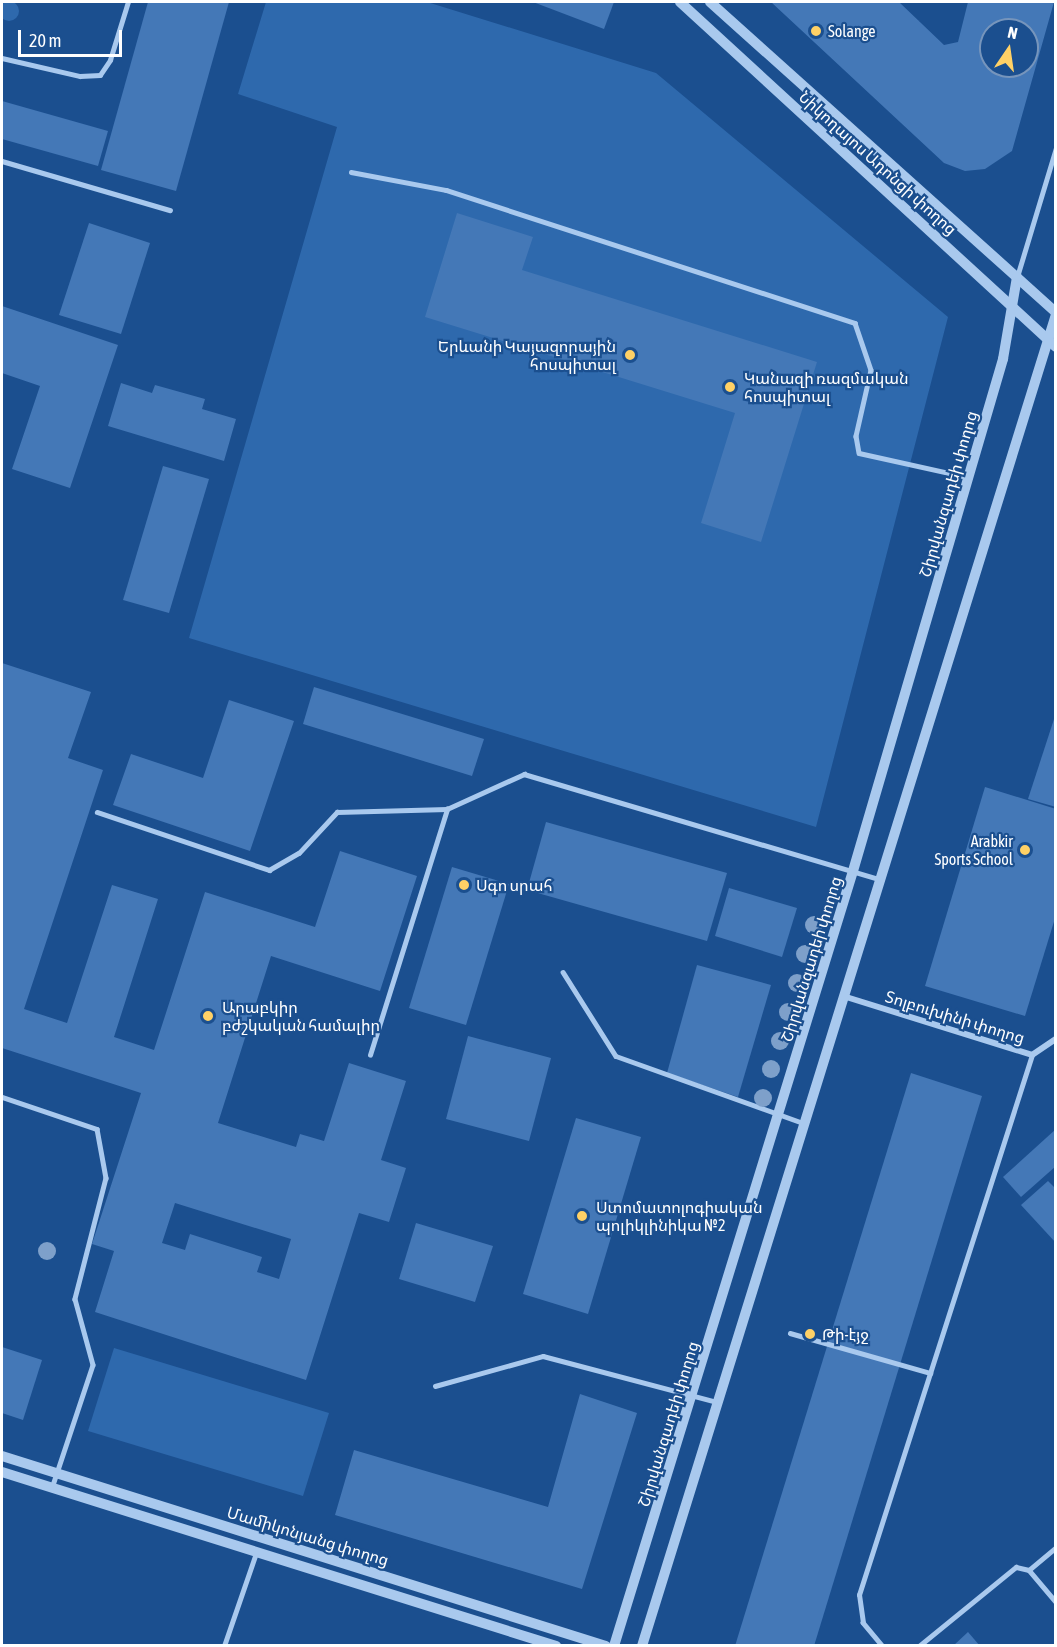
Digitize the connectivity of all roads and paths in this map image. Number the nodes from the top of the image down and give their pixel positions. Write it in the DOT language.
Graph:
graph roads {
  1 [pos="128,2"];
  2 [pos="680,2"];
  3 [pos="710,2"];
  4 [pos="2,58"];
  5 [pos="1056,148"];
  6 [pos="2,161"];
  7 [pos="351,172"];
  8 [pos="170,210"];
  9 [pos="1017,277"];
  10 [pos="1013,305"];
  11 [pos="1056,313"];
  12 [pos="1047,339"];
  13 [pos="1056,347"];
  14 [pos="969,477"];
  15 [pos="447,809"];
  16 [pos="97,812"];
  17 [pos="853,871"];
  18 [pos="879,879"];
  19 [pos="564,972"];
  20 [pos="843,996"];
  21 [pos="1056,1039"];
  22 [pos="370,1055"];
  23 [pos="1032,1056"];
  24 [pos="2,1097"];
  25 [pos="779,1116"];
  26 [pos="803,1123"];
  27 [pos="790,1333"];
  28 [pos="930,1373"];
  29 [pos="435,1386"];
  30 [pos="693,1393"];
  31 [pos="717,1402"];
  32 [pos="2,1456"];
  33 [pos="2,1472"];
  34 [pos="57,1473"];
  35 [pos="52,1488"];
  36 [pos="1056,1547"];
  37 [pos="256,1552"];
  38 [pos="1029,1570"];
  39 [pos="1056,1602"];
  40 [pos="224,1646"];
  41 [pos="556,1646"];
  42 [pos="606,1646"];
  43 [pos="614,1646"];
  44 [pos="642,1646"];
  45 [pos="882,1646"];
  46 [pos="919,1646"];
  1 -- 4 [label="lane"];
  2 -- 10 [label="street, Նիկողայոս Ադոնցի փողոց"];
  3 -- 9 [label="street, Նիկողայոս Ադոնցի փողոց"];
  5 -- 9 [label="lane"];
  6 -- 8 [label="lane"];
  7 -- 14 [label="lane"];
  9 -- 10 [label="street, Շիրվանզադեի փողոց"];
  9 -- 11 [label="street, Նիկողայոս Ադոնցի փողոց"];
  10 -- 12 [label="street, Նիկողայոս Ադոնցի փողոց"];
  10 -- 14 [label="street, Շիրվանզադեի փողոց"];
  11 -- 12 [label="street"];
  12 -- 13 [label="street, Նիկողայոս Ադոնցի փողոց"];
  12 -- 18 [label="street"];
  14 -- 17 [label="street, Շիրվանզադեի փողոց"];
  15 -- 16 [label="lane"];
  15 -- 17 [label="lane"];
  15 -- 22 [label="lane"];
  17 -- 18 [label="lane"];
  17 -- 25 [label="street, Շիրվանզադեի փողոց"];
  18 -- 20 [label="street"];
  19 -- 25 [label="lane"];
  20 -- 23 [label="street, Տոլբուխինի փողոց"];
  20 -- 26 [label="street"];
  21 -- 23 [label="street, Տոլբուխինի փողոց"];
  23 -- 28 [label="lane"];
  24 -- 34 [label="lane"];
  25 -- 26 [label="lane"];
  25 -- 30 [label="street, Շիրվանզադեի փողոց"];
  26 -- 31 [label="street"];
  27 -- 28 [label="lane"];
  28 -- 45 [label="lane"];
  29 -- 30 [label="lane"];
  30 -- 31 [label="lane"];
  30 -- 43 [label="street, Շիրվանզադեի փողոց"];
  31 -- 44 [label="street"];
  32 -- 34 [label="street, Մամիկոնյանց փողոց"];
  33 -- 35 [label="street, Մամիկոնյանց փողոց"];
  34 -- 35 [label="lane"];
  34 -- 42 [label="street, Մամիկոնյանց փողոց"];
  35 -- 37 [label="street, Մամիկոնյանց փողոց"];
  36 -- 38 [label="lane"];
  37 -- 40 [label="lane"];
  37 -- 41 [label="street, Մամիկոնյանց փողոց"];
  38 -- 39 [label="lane"];
  38 -- 46 [label="lane"];
}
